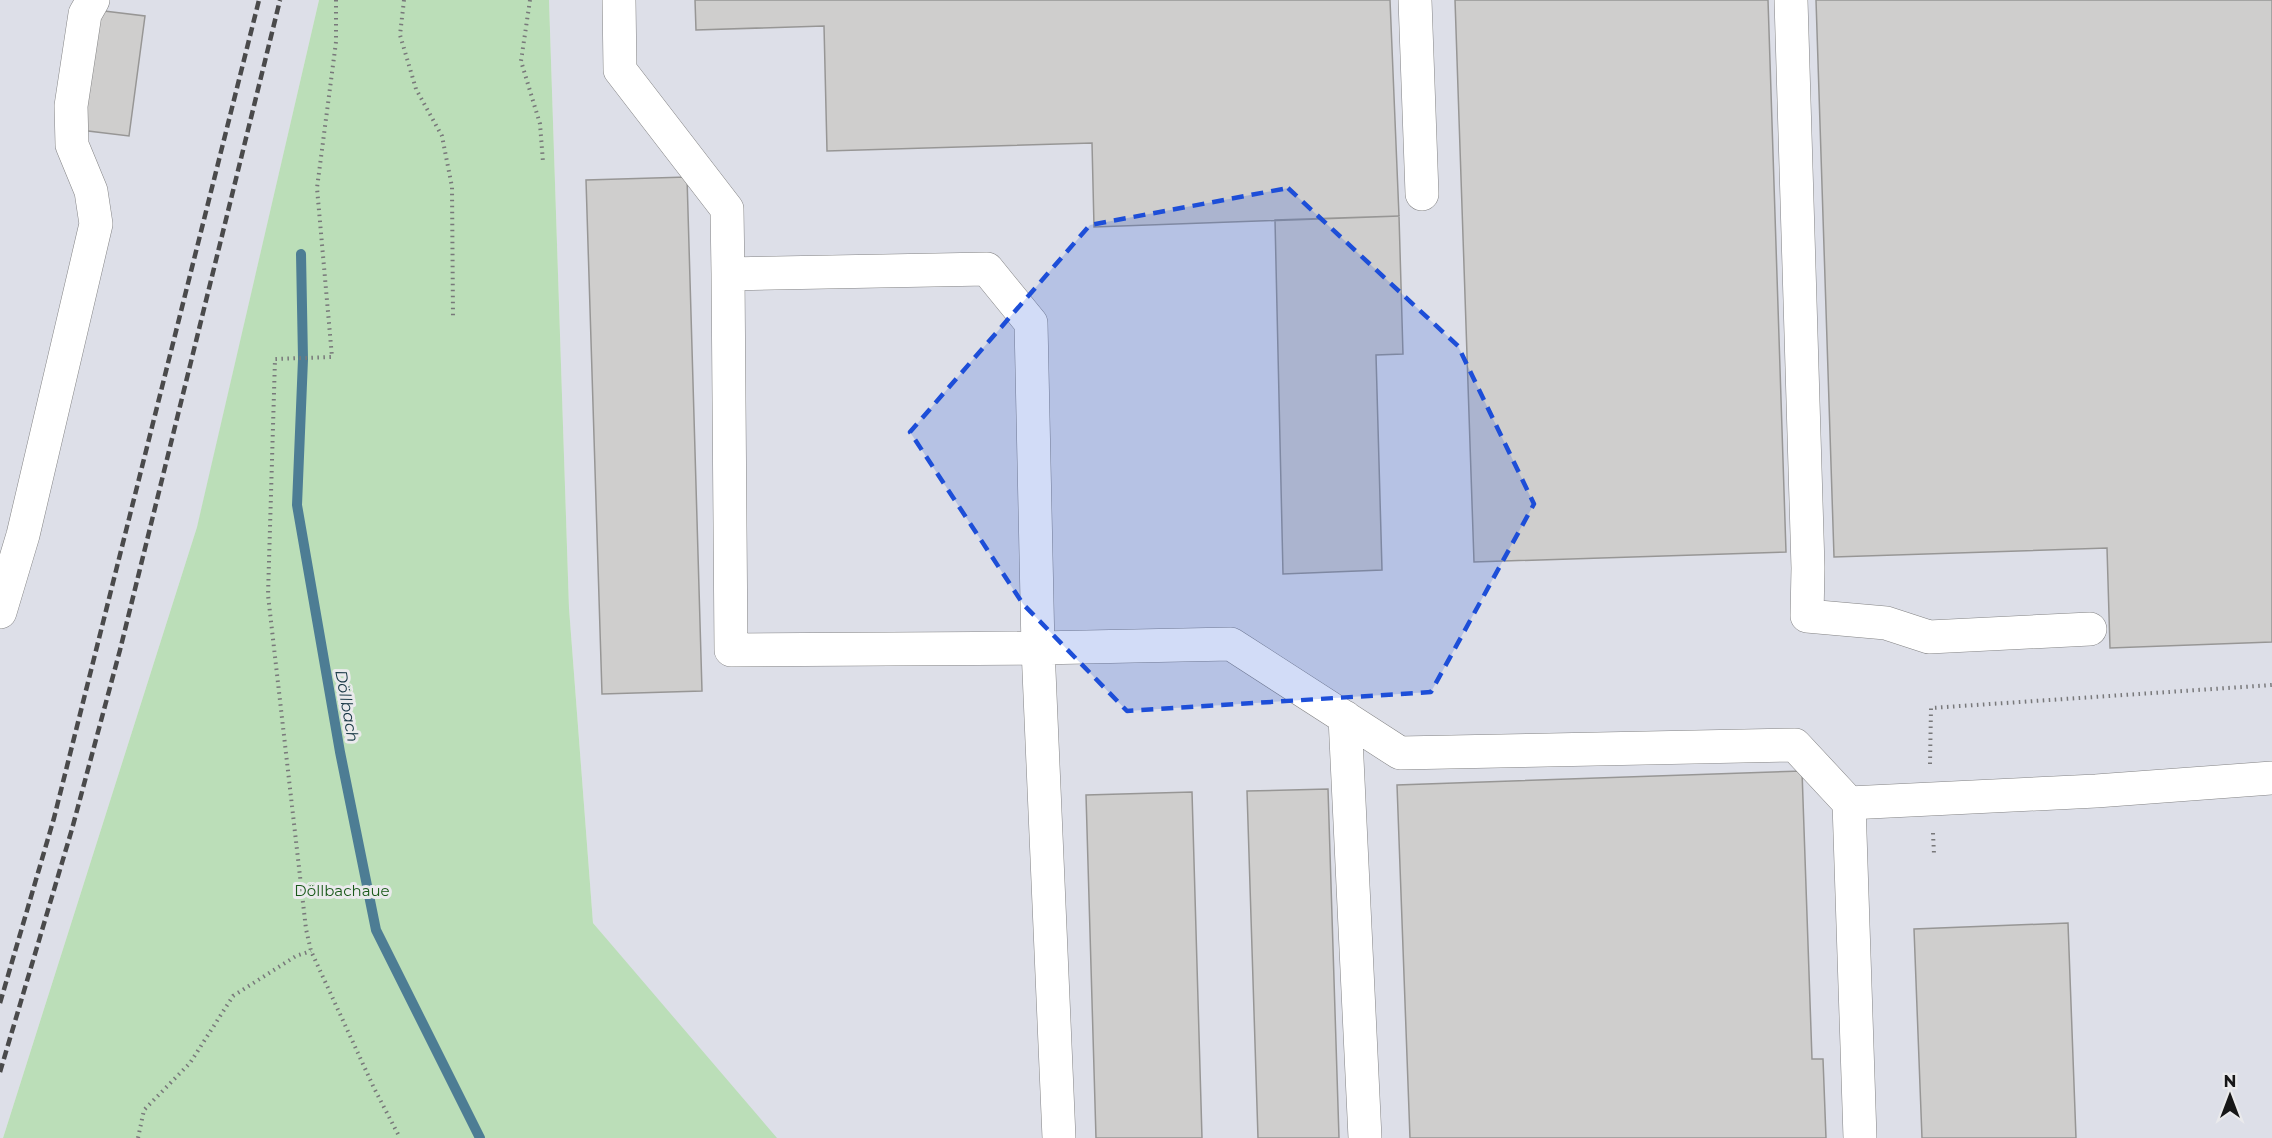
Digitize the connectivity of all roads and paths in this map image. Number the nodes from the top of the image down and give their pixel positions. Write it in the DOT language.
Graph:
graph roads {
  1 [pos="93,0"];
  2 [pos="336,0"];
  3 [pos="404,0"];
  4 [pos="530,0"];
  5 [pos="619,0"];
  6 [pos="1416,0"];
  7 [pos="1791,0"];
  8 [pos="543,162"];
  9 [pos="1422,194"];
  10 [pos="728,274"];
  11 [pos="453,317"];
  12 [pos="0,612"];
  13 [pos="2090,629"];
  14 [pos="1038,648"];
  15 [pos="2272,685"];
  16 [pos="1345,717"];
  17 [pos="1930,765"];
  18 [pos="2272,778"];
  19 [pos="1849,803"];
  20 [pos="1933,829"];
  21 [pos="1934,854"];
  22 [pos="311,951"];
  23 [pos="138,1138"];
  24 [pos="400,1138"];
  25 [pos="1059,1138"];
  26 [pos="1365,1138"];
  27 [pos="1860,1138"];
  1 -- 12 [label="lane"];
  2 -- 22 [label="path"];
  3 -- 11 [label="path"];
  4 -- 8 [label="path"];
  5 -- 10 [label="lane"];
  6 -- 9 [label="lane"];
  7 -- 13 [label="lane"];
  10 -- 14 [label="lane"];
  10 -- 14 [label="lane"];
  14 -- 16 [label="lane"];
  14 -- 25 [label="lane"];
  15 -- 17 [label="path"];
  16 -- 19 [label="lane"];
  16 -- 26 [label="lane"];
  18 -- 19 [label="lane"];
  19 -- 27 [label="lane"];
  20 -- 21 [label="path"];
  22 -- 23 [label="path"];
  22 -- 24 [label="path"];
}
